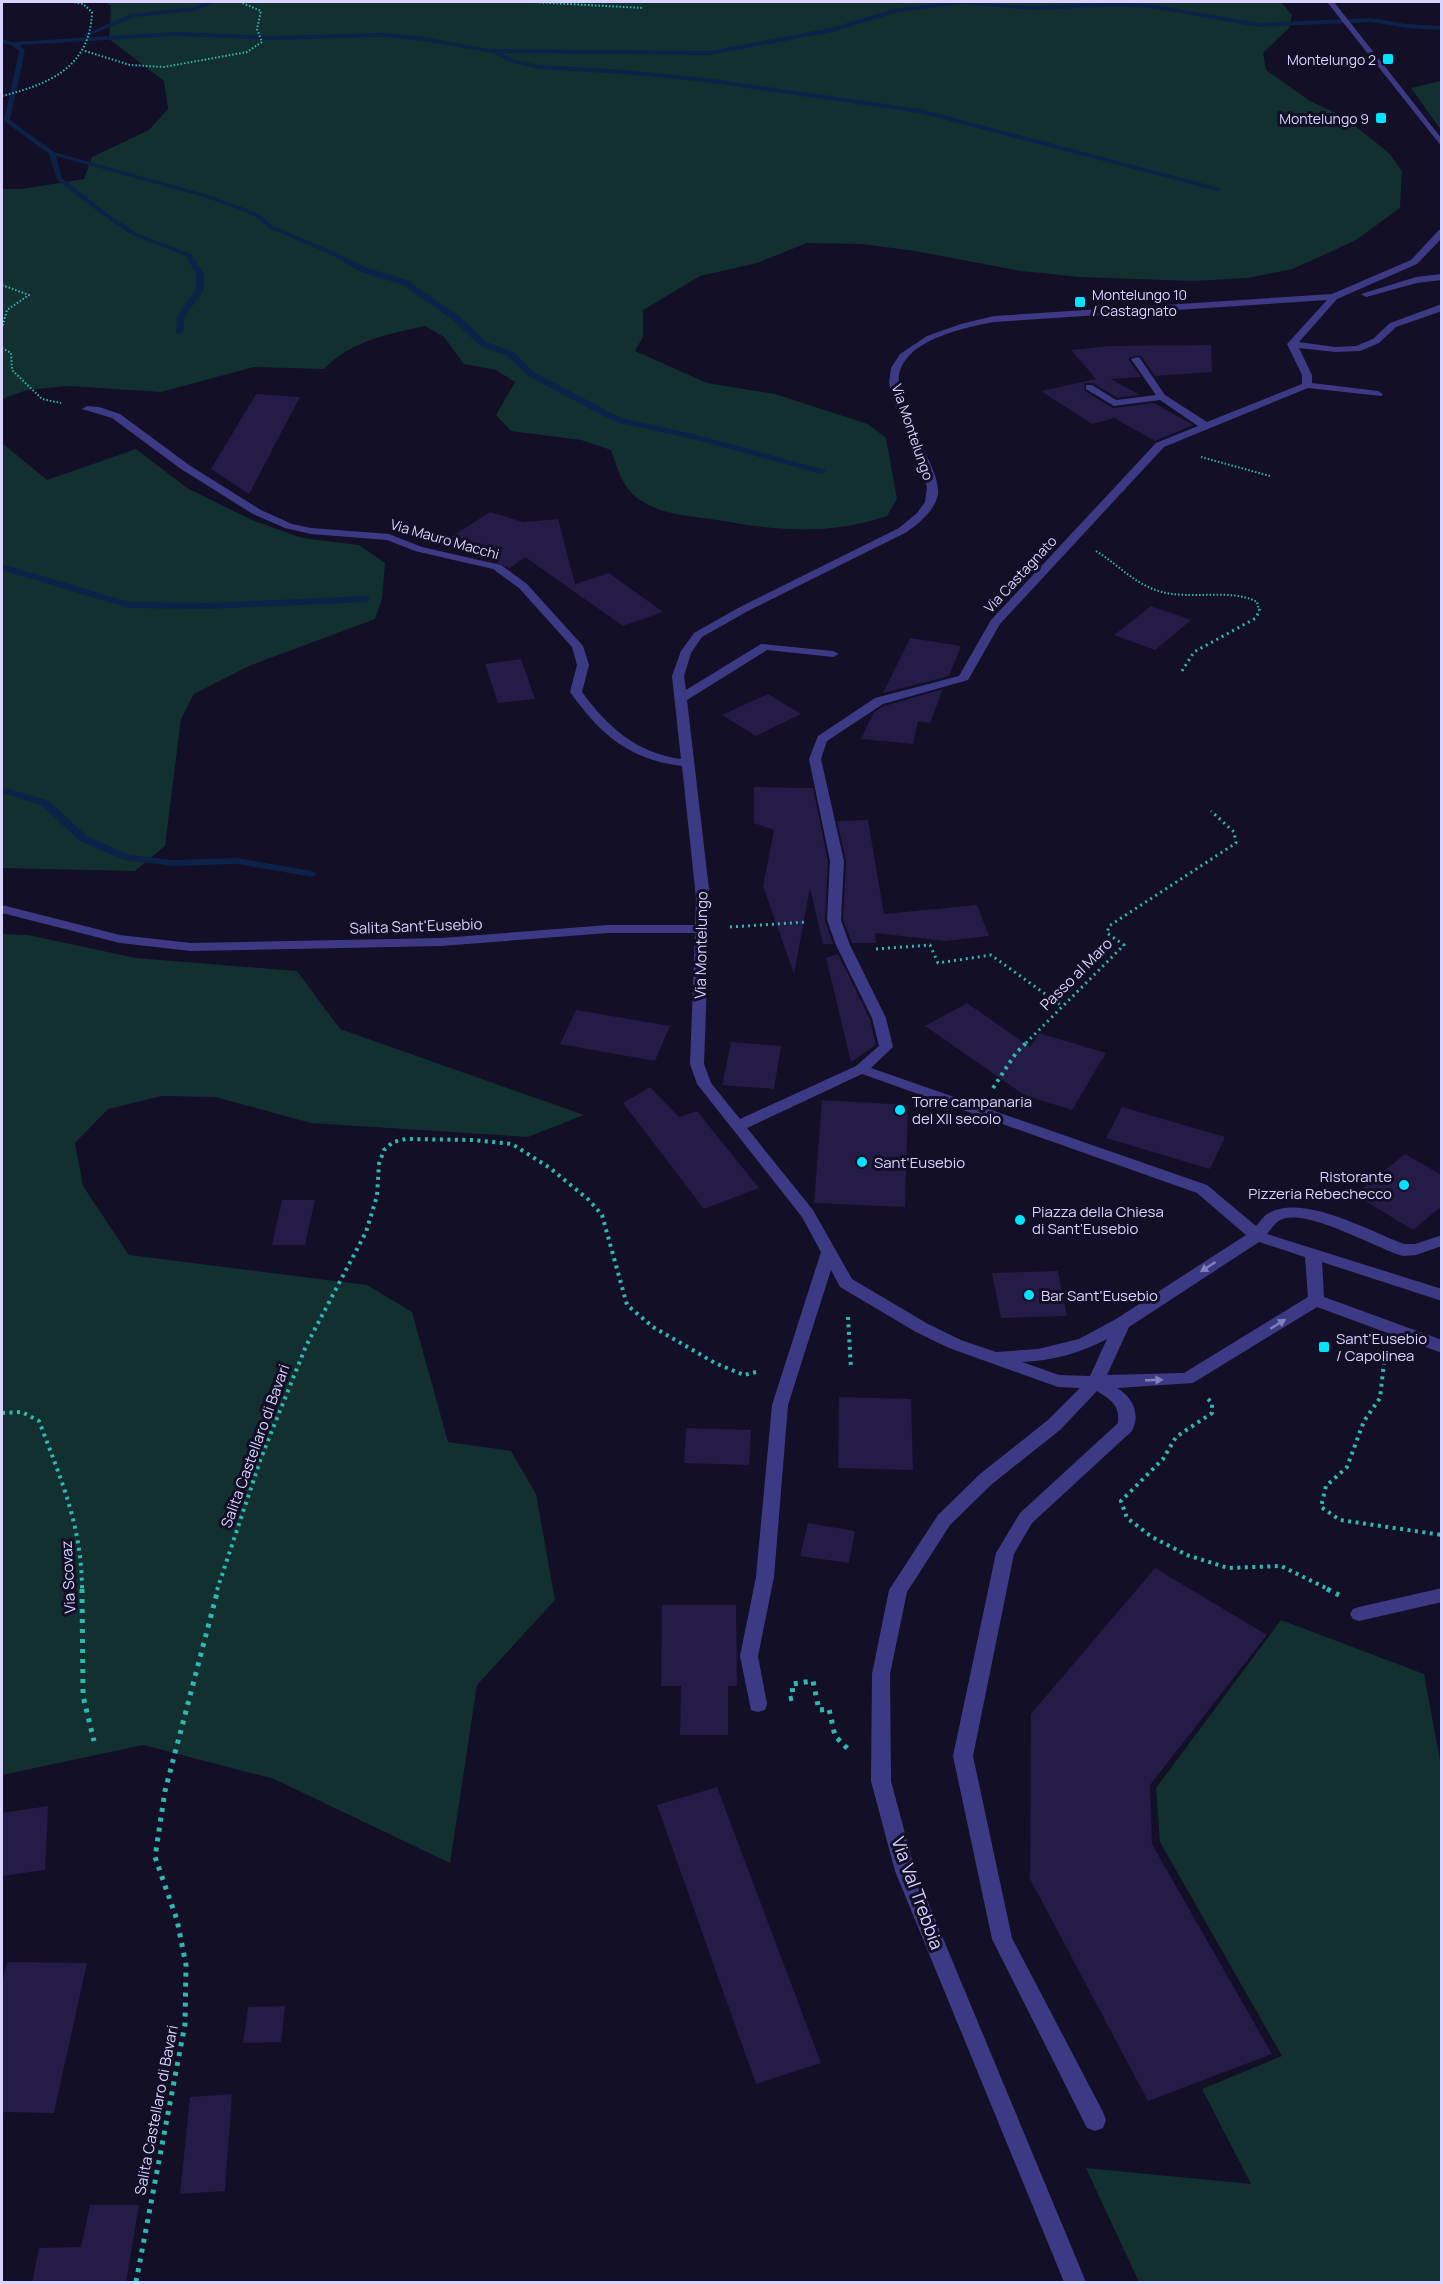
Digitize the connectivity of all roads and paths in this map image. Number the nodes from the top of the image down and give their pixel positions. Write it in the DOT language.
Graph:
graph roads {
  1 [pos="73,2"];
  2 [pos="240,2"];
  3 [pos="532,2"];
  4 [pos="1331,2"];
  5 [pos="643,8"];
  6 [pos="85,51"];
  7 [pos="2,96"];
  8 [pos="1442,145"];
  9 [pos="1442,232"];
  10 [pos="1442,277"];
  11 [pos="2,285"];
  12 [pos="1334,297"];
  13 [pos="1442,307"];
  14 [pos="2,328"];
  15 [pos="1292,344"];
  16 [pos="2,348"];
  17 [pos="1136,358"];
  18 [pos="1306,385"];
  19 [pos="1089,387"];
  20 [pos="32,390"];
  21 [pos="1378,394"];
  22 [pos="1162,397"];
  23 [pos="87,409"];
  24 [pos="1207,427"];
  25 [pos="1160,445"];
  26 [pos="1270,476"];
  27 [pos="1069,543"];
  28 [pos="833,654"];
  29 [pos="1182,671"];
  30 [pos="680,699"];
  31 [pos="686,763"];
  32 [pos="1211,811"];
  33 [pos="2,909"];
  34 [pos="834,920"];
  35 [pos="702,929"];
  36 [pos="846,951"];
  37 [pos="1062,1006"];
  38 [pos="861,1069"];
  39 [pos="978,1111"];
  40 [pos="738,1126"];
  41 [pos="1257,1236"];
  42 [pos="1442,1240"];
  43 [pos="829,1252"];
  44 [pos="1313,1252"];
  45 [pos="846,1283"];
  46 [pos="1442,1295"];
  47 [pos="1316,1300"];
  48 [pos="1122,1323"];
  49 [pos="1388,1329"];
  50 [pos="1442,1347"];
  51 [pos="795,1354"];
  52 [pos="993,1356"];
  53 [pos="851,1369"];
  54 [pos="1096,1382"];
  55 [pos="1212,1402"];
  56 [pos="2,1413"];
  57 [pos="1442,1535"];
  58 [pos="1442,1595"];
  59 [pos="1366,1613"];
  60 [pos="783,1699"];
  61 [pos="758,1704"];
  62 [pos="94,1741"];
  63 [pos="881,1780"];
  64 [pos="1095,2120"];
  65 [pos="136,2283"];
  66 [pos="1075,2283"];
  1 -- 6 [label="path"];
  2 -- 6 [label="path"];
  3 -- 5 [label="path"];
  4 -- 8 [label="street"];
  6 -- 7 [label="path"];
  9 -- 12 [label="street, Via Montelungo"];
  10 -- 12 [label="street, Via Montelungo"];
  11 -- 14 [label="path"];
  12 -- 15 [label="street"];
  12 -- 30 [label="street, Via Montelungo"];
  13 -- 15 [label="street"];
  15 -- 18 [label="street"];
  16 -- 20 [label="path"];
  17 -- 22 [label="street"];
  18 -- 21 [label="street"];
  18 -- 24 [label="street, Via Castagnato"];
  19 -- 22 [label="street"];
  22 -- 24 [label="street"];
  23 -- 31 [label="street, Via Mauro Macchi"];
  24 -- 25 [label="street, Via Castagnato"];
  25 -- 26 [label="path"];
  25 -- 27 [label="street, Via Castagnato"];
  27 -- 29 [label="path"];
  27 -- 34 [label="street, Via Castagnato"];
  28 -- 30 [label="street"];
  30 -- 31 [label="street, Via Montelungo"];
  31 -- 35 [label="street, Via Montelungo"];
  32 -- 37 [label="path, Passo al Maro"];
  33 -- 35 [label="street, Salita Sant'Eusebio"];
  34 -- 35 [label="path"];
  34 -- 36 [label="street, Via Castagnato"];
  35 -- 40 [label="street, Via Montelungo"];
  36 -- 37 [label="path"];
  36 -- 38 [label="street, Via Castagnato"];
  37 -- 39 [label="path, Passo al Maro"];
  38 -- 39 [label="street"];
  38 -- 40 [label="street"];
  39 -- 41 [label="street"];
  40 -- 43 [label="street"];
  41 -- 42 [label="street"];
  41 -- 44 [label="street"];
  41 -- 48 [label="street, one-way"];
  43 -- 45 [label="street"];
  43 -- 51 [label="street"];
  44 -- 46 [label="street"];
  44 -- 47 [label="street"];
  45 -- 52 [label="street"];
  45 -- 53 [label="path"];
  47 -- 49 [label="street"];
  54 -- 47 [label="street, one-way"];
  48 -- 52 [label="street"];
  48 -- 54 [label="street"];
  49 -- 50 [label="street"];
  49 -- 57 [label="path"];
  51 -- 61 [label="street"];
  51 -- 65 [label="path, Salita Castellaro di Bavari"];
  52 -- 54 [label="street"];
  54 -- 63 [label="street, Via Val Trebbia"];
  54 -- 64 [label="street"];
  55 -- 59 [label="path"];
  56 -- 62 [label="path, Via Scovaz"];
  58 -- 59 [label="street"];
  60 -- 63 [label="path"];
  63 -- 66 [label="street, Via Val Trebbia"];
}
